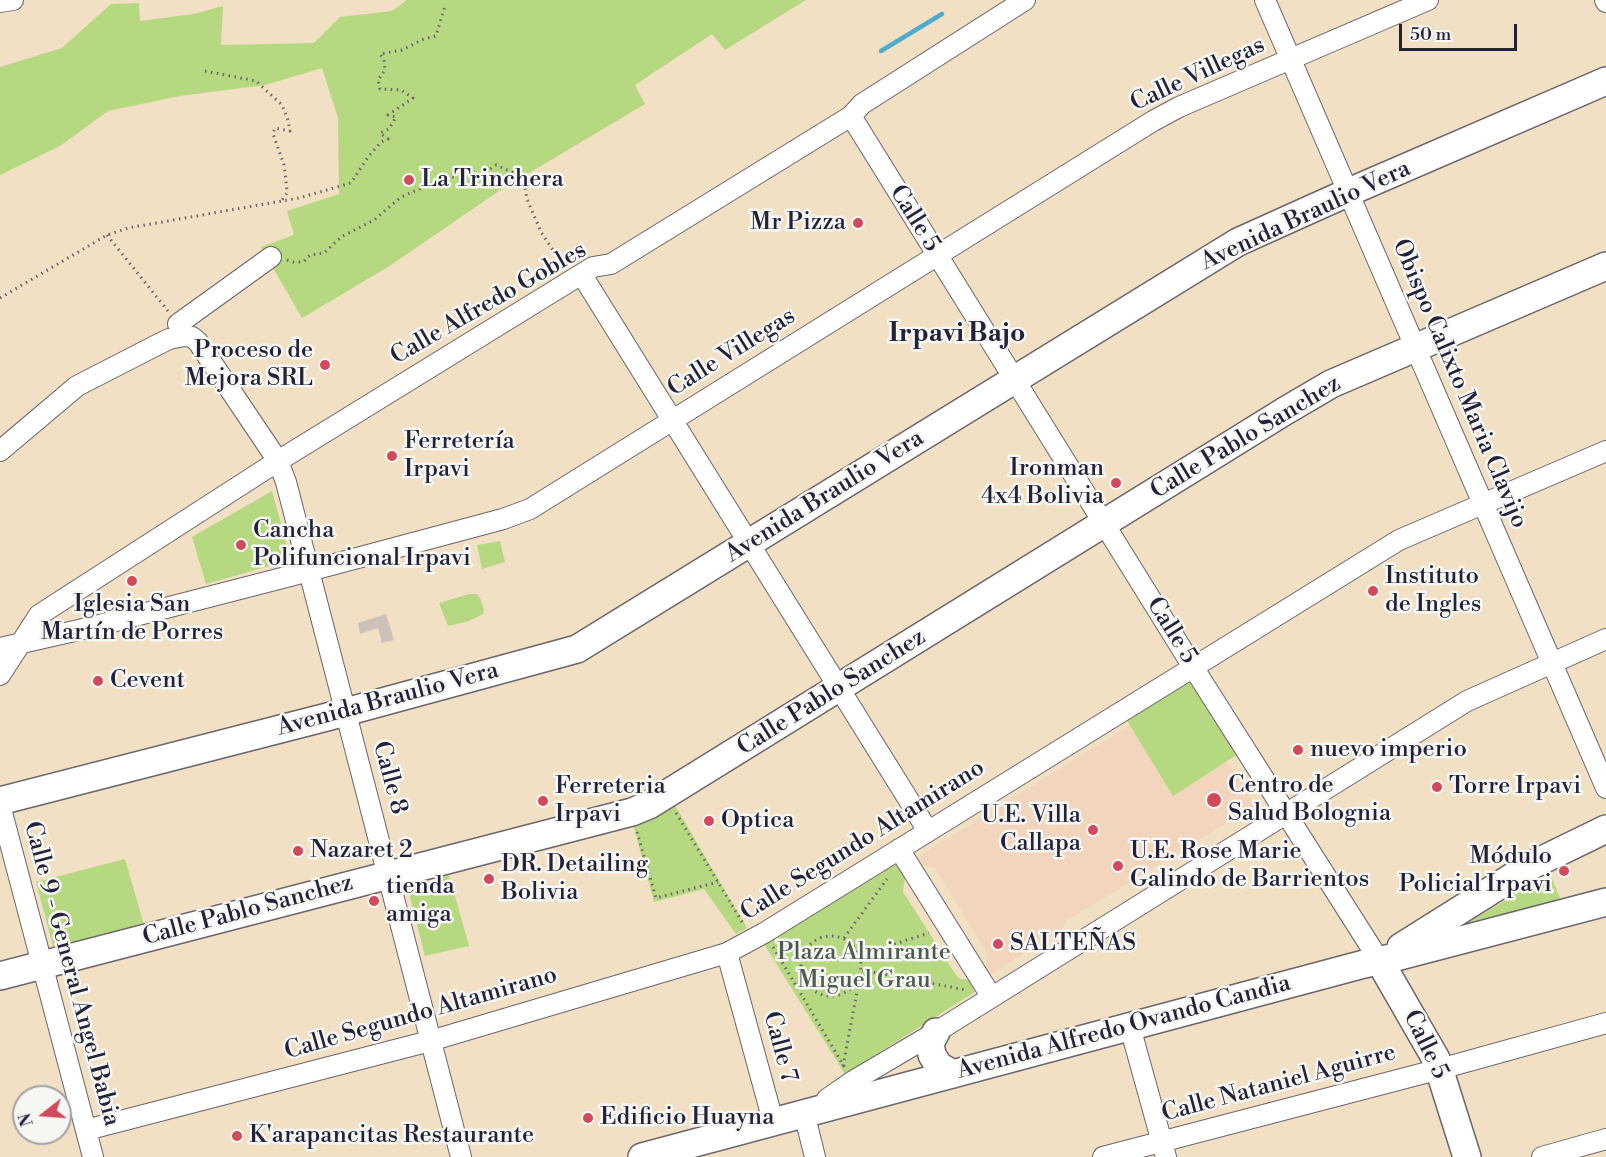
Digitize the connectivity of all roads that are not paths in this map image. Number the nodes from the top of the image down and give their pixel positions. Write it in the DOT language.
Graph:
graph roads {
  1 [pos="13,0"];
  2 [pos="1025,0"];
  3 [pos="1265,0"];
  4 [pos="1428,0"];
  5 [pos="0,2"];
  6 [pos="1292,60"];
  7 [pos="1606,81"];
  8 [pos="851,116"];
  9 [pos="1349,192"];
  10 [pos="937,256"];
  11 [pos="271,257"];
  12 [pos="1606,266"];
  13 [pos="582,275"];
  14 [pos="181,330"];
  15 [pos="1416,348"];
  16 [pos="1015,380"];
  17 [pos="674,420"];
  18 [pos="0,451"];
  19 [pos="1606,451"];
  20 [pos="278,461"];
  21 [pos="1482,504"];
  22 [pos="1105,524"];
  23 [pos="750,544"];
  24 [pos="309,571"];
  25 [pos="1606,639"];
  26 [pos="21,643"];
  27 [pos="0,648"];
  28 [pos="1551,663"];
  29 [pos="1193,668"];
  30 [pos="0,675"];
  31 [pos="839,688"];
  32 [pos="346,712"];
  33 [pos="1606,788"];
  34 [pos="0,803"];
  35 [pos="1287,813"];
  36 [pos="1606,829"];
  37 [pos="928,831"];
  38 [pos="899,849"];
  39 [pos="388,875"];
  40 [pos="1606,902"];
  41 [pos="727,952"];
  42 [pos="1379,960"];
  43 [pos="42,966"];
  44 [pos="0,976"];
  45 [pos="983,994"];
  46 [pos="1606,1023"];
  47 [pos="1130,1027"];
  48 [pos="936,1032"];
  49 [pos="430,1041"];
  50 [pos="1440,1069"];
  51 [pos="953,1074"];
  52 [pos="814,1110"];
  53 [pos="773,1121"];
  54 [pos="86,1130"];
  55 [pos="1606,1139"];
  56 [pos="1164,1149"];
  57 [pos="93,1157"];
  58 [pos="461,1157"];
  59 [pos="642,1157"];
  60 [pos="815,1157"];
  61 [pos="1103,1157"];
  62 [pos="1467,1157"];
  63 [pos="1542,1157"];
  1 -- 5 [label="street"];
  2 -- 8 [label="street, Calle Alfredo Gobles"];
  3 -- 6 [label="street, Obispo Calixto Maria Clavijo"];
  4 -- 6 [label="street, Calle Villegas"];
  6 -- 9 [label="street, Obispo Calixto Maria Clavijo"];
  6 -- 10 [label="street, Calle Villegas"];
  7 -- 9 [label="main road, Avenida Braulio Vera"];
  8 -- 10 [label="street, Calle 5"];
  8 -- 13 [label="street, Calle Alfredo Gobles"];
  9 -- 15 [label="street, Obispo Calixto Maria Clavijo"];
  9 -- 16 [label="main road, Avenida Braulio Vera"];
  10 -- 16 [label="street, Calle 5"];
  10 -- 17 [label="street, Calle Villegas"];
  11 -- 14 [label="street"];
  12 -- 15 [label="main road, Calle Pablo Sanchez"];
  13 -- 17 [label="street"];
  13 -- 20 [label="street, Calle Alfredo Gobles"];
  14 -- 18 [label="street"];
  14 -- 20 [label="street, Calle 8"];
  15 -- 21 [label="street, Obispo Calixto Maria Clavijo"];
  15 -- 22 [label="main road, Calle Pablo Sanchez"];
  16 -- 22 [label="street, Calle 5"];
  16 -- 23 [label="main road, Avenida Braulio Vera"];
  17 -- 23 [label="street"];
  17 -- 24 [label="street, Calle Villegas"];
  19 -- 21 [label="street, Calle Segundo Altamirano"];
  20 -- 24 [label="street, Calle 8"];
  20 -- 26 [label="street, Calle Alfredo Gobles"];
  21 -- 28 [label="street, Obispo Calixto Maria Clavijo"];
  21 -- 29 [label="street, Calle Segundo Altamirano"];
  22 -- 29 [label="street, Calle 5"];
  22 -- 31 [label="main road, Calle Pablo Sanchez"];
  23 -- 31 [label="street"];
  23 -- 32 [label="main road, Avenida Braulio Vera"];
  24 -- 26 [label="street, Calle Villegas"];
  24 -- 32 [label="street, Calle 8"];
  25 -- 28 [label="street"];
  26 -- 27 [label="street, Calle Villegas"];
  26 -- 30 [label="street, Calle Alfredo Gobles"];
  28 -- 33 [label="street, Obispo Calixto Maria Clavijo"];
  28 -- 35 [label="street"];
  29 -- 35 [label="street, Calle 5"];
  29 -- 37 [label="street, Calle Segundo Altamirano"];
  31 -- 37 [label="street"];
  31 -- 39 [label="main road, Calle Pablo Sanchez"];
  32 -- 34 [label="main road, Avenida Braulio Vera"];
  32 -- 39 [label="street, Calle 8"];
  34 -- 43 [label="street, Calle 9 - General Angel Babia"];
  35 -- 42 [label="street, Calle 5"];
  35 -- 45 [label="street"];
  36 -- 42 [label="main road"];
  37 -- 38 [label="street, Calle Segundo Altamirano"];
  38 -- 41 [label="street, Calle Segundo Altamirano"];
  38 -- 45 [label="street"];
  39 -- 43 [label="main road, Calle Pablo Sanchez"];
  39 -- 49 [label="street, Calle 8"];
  40 -- 42 [label="main road, Avenida Alfredo Ovando Candia"];
  41 -- 49 [label="street, Calle Segundo Altamirano"];
  41 -- 53 [label="street, Calle 7"];
  42 -- 47 [label="main road, Avenida Alfredo Ovando Candia"];
  42 -- 50 [label="main road, Calle 5"];
  43 -- 44 [label="main road, Calle Pablo Sanchez"];
  43 -- 54 [label="street, Calle 9 - General Angel Babia"];
  45 -- 48 [label="street"];
  46 -- 50 [label="street, Calle Nataniel Aguirre"];
  47 -- 51 [label="main road, Avenida Alfredo Ovando Candia"];
  47 -- 56 [label="street"];
  48 -- 51 [label="main road"];
  48 -- 52 [label="street"];
  49 -- 54 [label="street, Calle Segundo Altamirano"];
  49 -- 58 [label="street, Calle 8"];
  50 -- 56 [label="street, Calle Nataniel Aguirre"];
  50 -- 62 [label="main road, Calle 5"];
  51 -- 52 [label="main road, Avenida Alfredo Ovando Candia"];
  52 -- 53 [label="main road, Avenida Alfredo Ovando Candia"];
  52 -- 60 [label="street, Calle 7"];
  53 -- 59 [label="main road, Avenida Alfredo Ovando Candia"];
  54 -- 57 [label="street, Calle 9 - General Angel Babia"];
  55 -- 63 [label="street"];
  56 -- 61 [label="street, Calle Nataniel Aguirre"];
}
